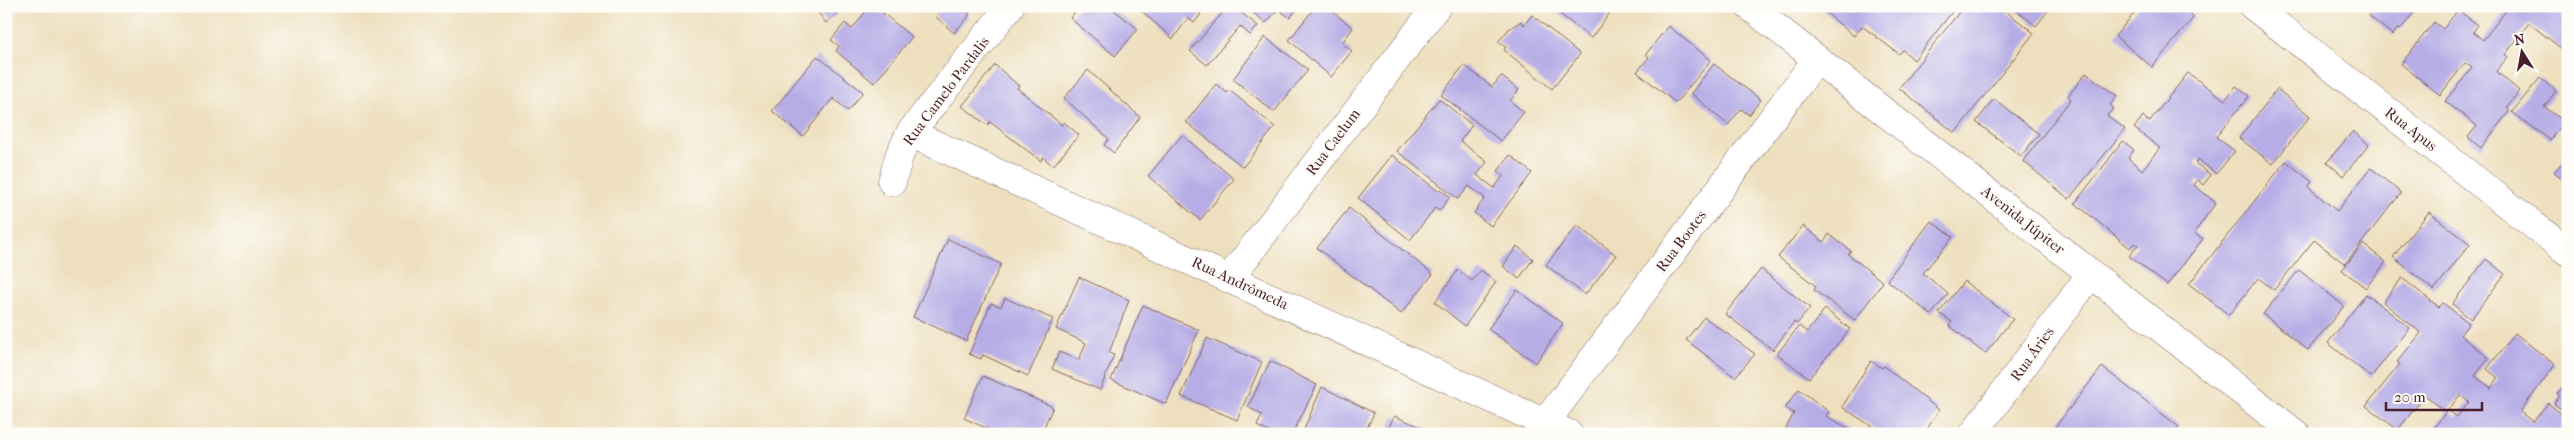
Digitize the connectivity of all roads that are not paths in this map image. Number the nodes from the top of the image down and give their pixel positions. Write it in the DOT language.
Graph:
graph roads {
  1 [pos="1010,6"];
  2 [pos="1437,6"];
  3 [pos="1749,6"];
  4 [pos="2253,6"];
  5 [pos="1817,59"];
  6 [pos="910,133"];
  7 [pos="892,182"];
  8 [pos="2568,252"];
  9 [pos="2092,274"];
  10 [pos="1229,279"];
  11 [pos="1557,428"];
  12 [pos="1973,434"];
  13 [pos="2296,434"];
  1 -- 6 [label="street, Rua Camelo Pardalis"];
  2 -- 10 [label="street, Rua Caelum"];
  3 -- 5 [label="street, Avenida Júpiter"];
  4 -- 8 [label="street, Rua Apus"];
  5 -- 9 [label="street, Avenida Júpiter"];
  5 -- 11 [label="street, Rua Bootes"];
  6 -- 7 [label="street, Rua Camelo Pardalis"];
  6 -- 10 [label="street, Rua Andrômeda"];
  9 -- 12 [label="street, Rua Áries"];
  9 -- 13 [label="street, Avenida Júpiter"];
  10 -- 11 [label="street, Rua Andrômeda"];
}
